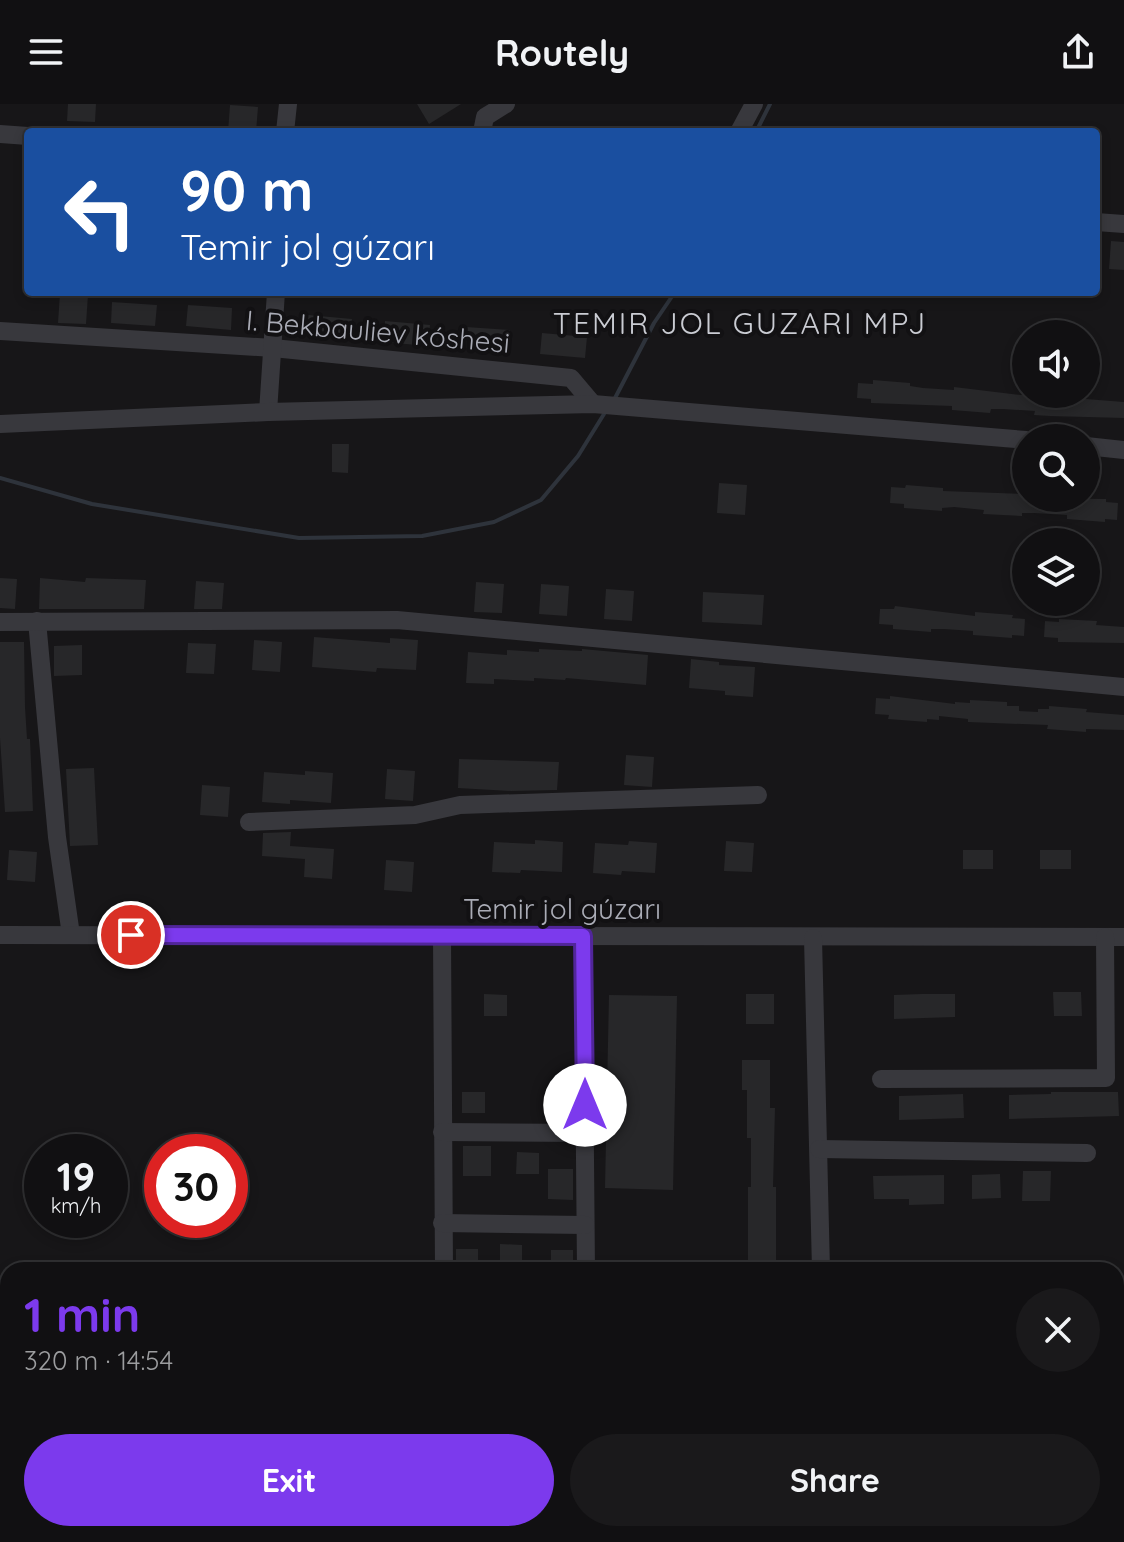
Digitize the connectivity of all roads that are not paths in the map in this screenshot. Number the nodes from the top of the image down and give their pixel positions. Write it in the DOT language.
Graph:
graph roads {
  1 [pos="288,104"];
  2 [pos="506,104"];
  3 [pos="754,104"];
  4 [pos="285,128"];
  5 [pos="483,128"];
  6 [pos="741,128"];
  7 [pos="0,134"];
  8 [pos="24,136"];
  9 [pos="1100,222"];
  10 [pos="1124,224"];
  11 [pos="276,296"];
  12 [pos="0,331"];
  13 [pos="273,348"];
  14 [pos="593,404"];
  15 [pos="268,412"];
  16 [pos="0,424"];
  17 [pos="1012,439"];
  18 [pos="1100,447"];
  19 [pos="1124,450"];
  20 [pos="37,621"];
  21 [pos="0,622"];
  22 [pos="1124,687"];
  23 [pos="758,795"];
  24 [pos="249,822"];
  25 [pos="0,935"];
  26 [pos="71,935"];
  27 [pos="442,935"];
  28 [pos="583,936"];
  29 [pos="1114,937"];
  30 [pos="813,938"];
  31 [pos="881,1079"];
  32 [pos="442,1132"];
  33 [pos="585,1133"];
  34 [pos="819,1149"];
  35 [pos="1087,1153"];
  36 [pos="442,1223"];
  37 [pos="585,1225"];
  38 [pos="444,1262"];
  39 [pos="586,1262"];
  40 [pos="821,1262"];
  1 -- 4 [label="street"];
  2 -- 5 [label="street"];
  3 -- 6 [label="street"];
  7 -- 8 [label="street"];
  9 -- 10 [label="street"];
  11 -- 13 [label="street"];
  12 -- 13 [label="street, I. Bekbauliev kóshesi"];
  13 -- 14 [label="street, I. Bekbauliev kóshesi"];
  13 -- 15 [label="street"];
  14 -- 15 [label="street"];
  14 -- 17 [label="street"];
  15 -- 16 [label="street"];
  18 -- 19 [label="street"];
  20 -- 21 [label="street"];
  20 -- 22 [label="street"];
  20 -- 26 [label="street"];
  23 -- 24 [label="street"];
  25 -- 26 [label="street, Temir jol gúzarı"];
  26 -- 27 [label="street, Temir jol gúzarı"];
  27 -- 28 [label="street, Temir jol gúzarı"];
  27 -- 32 [label="street"];
  28 -- 30 [label="street, Temir jol gúzarı"];
  28 -- 33 [label="street"];
  29 -- 30 [label="street, Temir jol gúzarı"];
  29 -- 31 [label="street"];
  30 -- 34 [label="street"];
  32 -- 33 [label="street"];
  32 -- 36 [label="street"];
  33 -- 37 [label="street"];
  34 -- 35 [label="street"];
  34 -- 40 [label="street"];
  36 -- 37 [label="street"];
  36 -- 38 [label="street"];
  37 -- 39 [label="street"];
}
